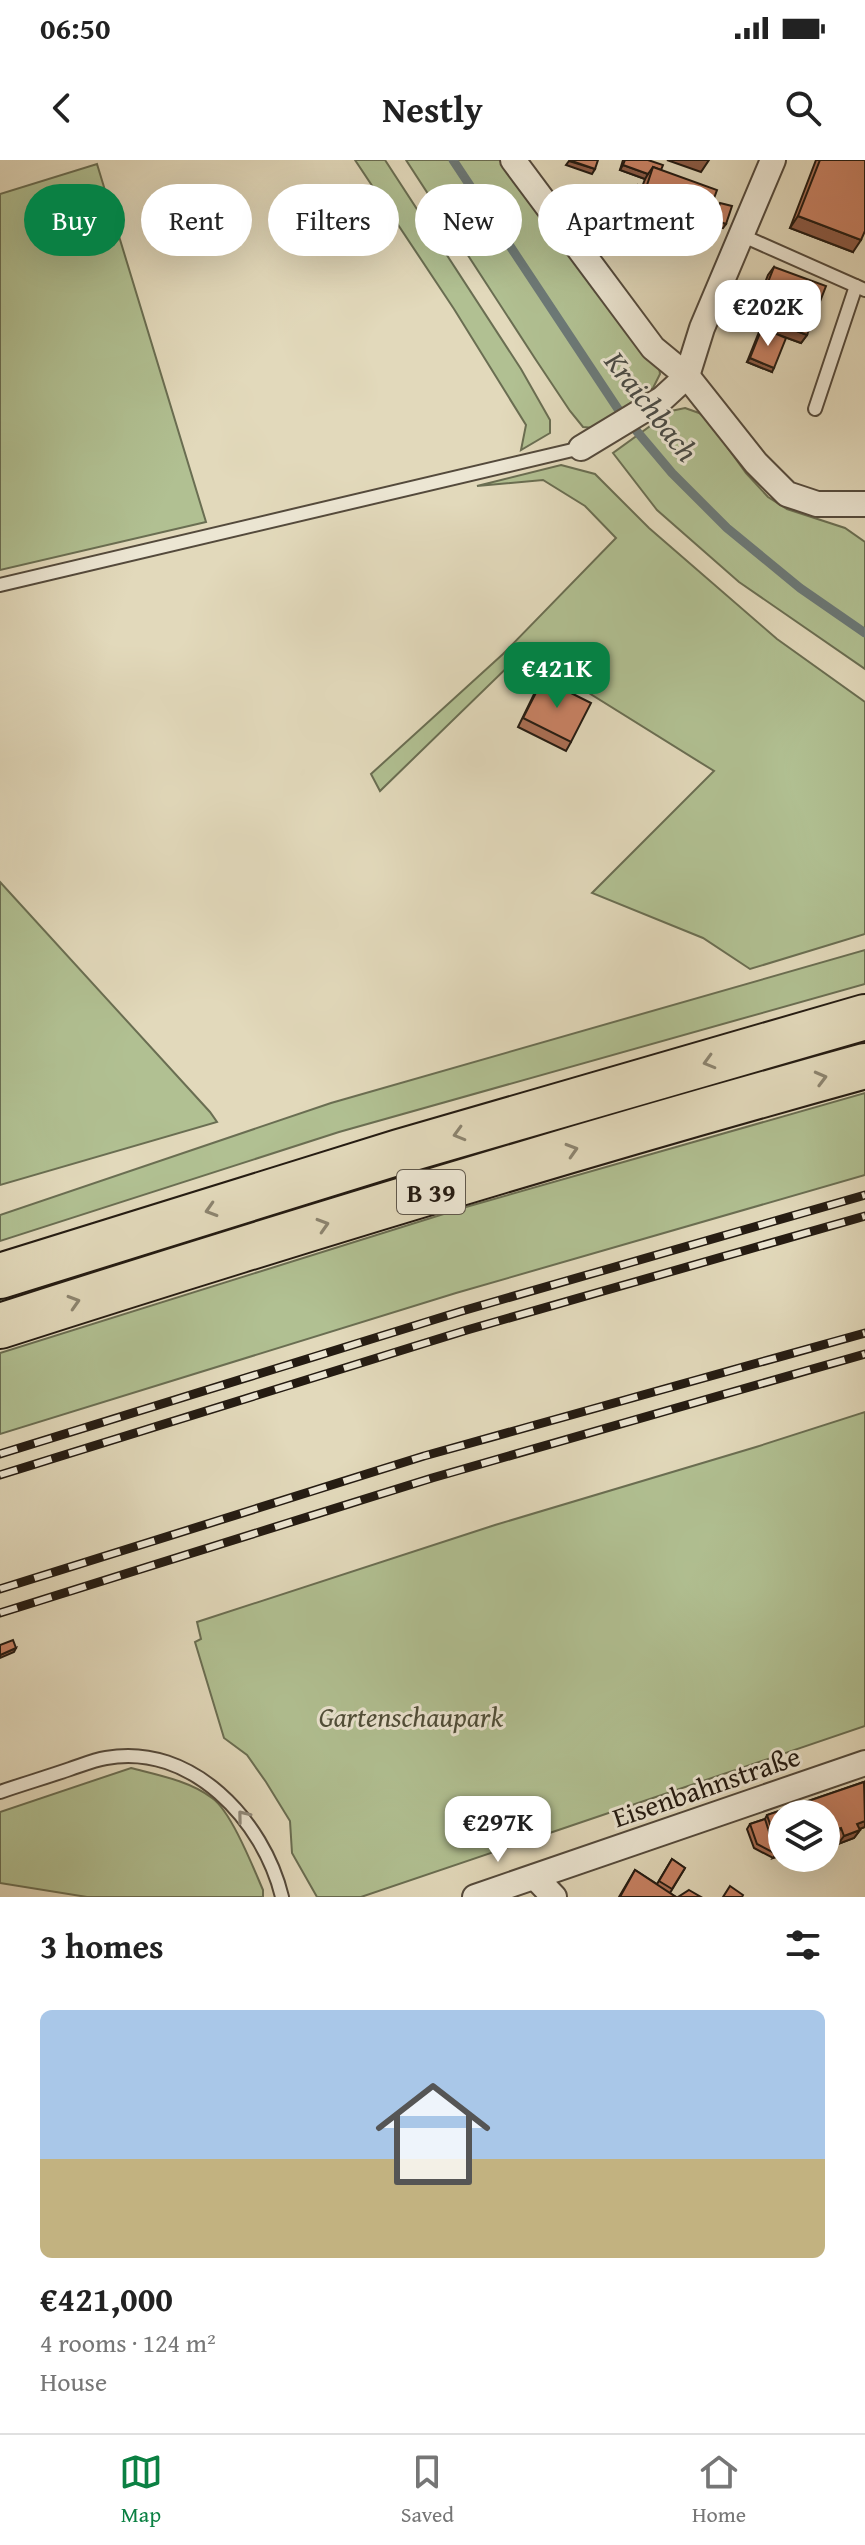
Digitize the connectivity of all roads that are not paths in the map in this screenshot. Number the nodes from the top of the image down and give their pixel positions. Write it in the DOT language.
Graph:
graph roads {
  1 [pos="513,160"];
  2 [pos="773,160"];
  3 [pos="741,235"];
  4 [pos="860,288"];
  5 [pos="687,376"];
  6 [pos="815,409"];
  7 [pos="581,448"];
  8 [pos="865,504"];
  9 [pos="0,585"];
  10 [pos="865,1017"];
  11 [pos="865,1066"];
  12 [pos="0,1276"];
  13 [pos="0,1326"];
  14 [pos="865,1763"];
  15 [pos="0,1792"];
  16 [pos="535,1877"];
  17 [pos="281,1891"];
  18 [pos="291,1897"];
  19 [pos="475,1897"];
  20 [pos="554,1897"];
  1 -- 5 [label="street"];
  2 -- 3 [label="street"];
  3 -- 4 [label="lane"];
  3 -- 5 [label="street"];
  4 -- 6 [label="lane"];
  5 -- 7 [label="street"];
  5 -- 8 [label="street"];
  7 -- 9 [label="lane"];
  10 -- 12 [label="highway, B 39, one-way"];
  13 -- 11 [label="highway, B 39, one-way"];
  14 -- 16 [label="street, Eisenbahnstraße"];
  17 -- 15 [label="lane, one-way"];
  16 -- 19 [label="street, Eisenbahnstraße"];
  16 -- 20 [label="street"];
  17 -- 18 [label="lane"];
}
